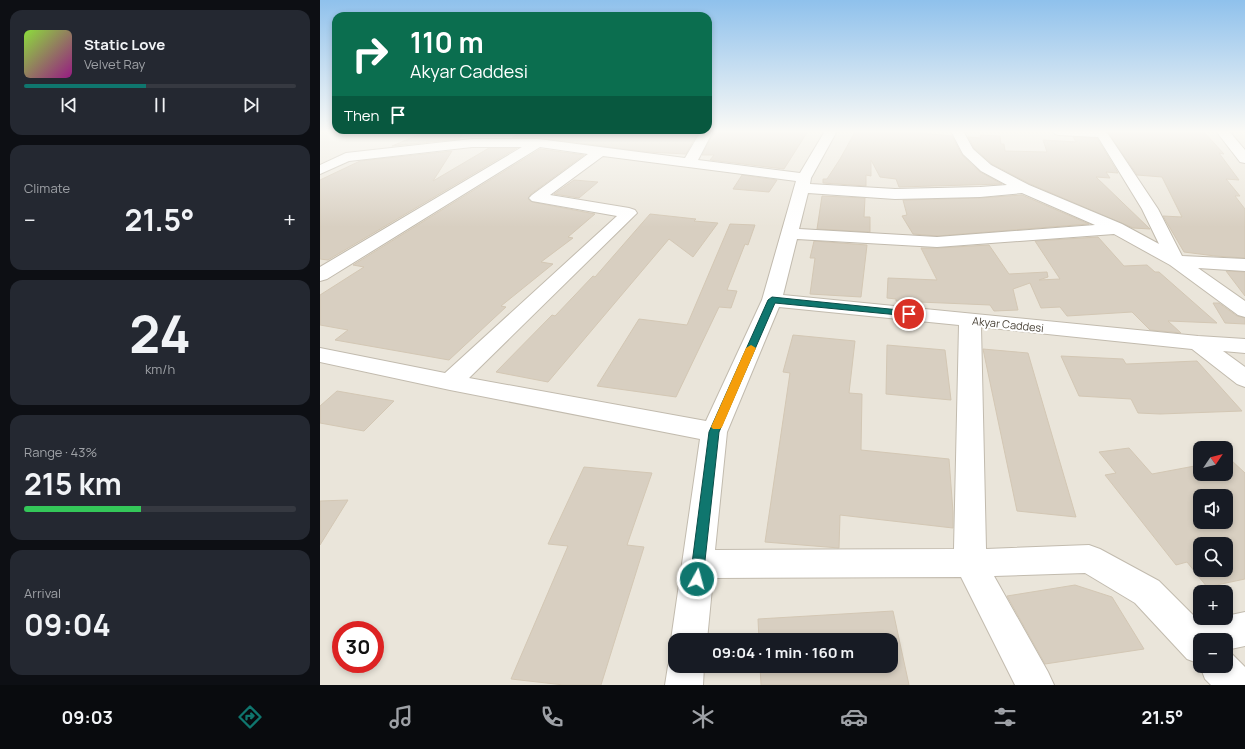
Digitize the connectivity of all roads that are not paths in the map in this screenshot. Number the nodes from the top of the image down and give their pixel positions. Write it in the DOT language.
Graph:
graph roads {
  1 [pos="334,163"];
  2 [pos="504,163"];
  3 [pos="585,163"];
  4 [pos="694,163"];
  5 [pos="814,163"];
  6 [pos="981,163"];
  7 [pos="1121,163"];
  8 [pos="320,170"];
  9 [pos="803,183"];
  10 [pos="1024,188"];
  11 [pos="1116,228"];
  12 [pos="790,234"];
  13 [pos="1176,261"];
  14 [pos="1245,265"];
  15 [pos="320,275"];
  16 [pos="772,300"];
  17 [pos="1245,311"];
  18 [pos="970,320"];
  19 [pos="1198,343"];
  20 [pos="1245,346"];
  21 [pos="320,355"];
  22 [pos="1245,379"];
  23 [pos="450,382"];
  24 [pos="714,432"];
  25 [pos="970,563"];
  26 [pos="699,564"];
  27 [pos="1245,629"];
  28 [pos="690,633"];
  29 [pos="1232,633"];
  30 [pos="1193,640"];
  31 [pos="685,673"];
  32 [pos="1225,673"];
  33 [pos="684,685"];
  34 [pos="1035,685"];
  35 [pos="1236,685"];
  1 -- 8 [label="street"];
  2 -- 15 [label="street"];
  3 -- 23 [label="street"];
  4 -- 9 [label="street"];
  5 -- 9 [label="street"];
  6 -- 10 [label="street"];
  7 -- 13 [label="street"];
  9 -- 10 [label="street"];
  9 -- 12 [label="street"];
  10 -- 11 [label="street"];
  11 -- 12 [label="street"];
  11 -- 13 [label="street"];
  12 -- 16 [label="street"];
  13 -- 14 [label="street"];
  13 -- 17 [label="street"];
  16 -- 18 [label="street, Akyar Caddesi"];
  16 -- 24 [label="street"];
  18 -- 19 [label="street, Akyar Caddesi"];
  18 -- 25 [label="street"];
  19 -- 20 [label="street, Akyar Caddesi"];
  19 -- 22 [label="street"];
  21 -- 23 [label="street"];
  23 -- 24 [label="street"];
  24 -- 26 [label="street"];
  25 -- 26 [label="street"];
  25 -- 30 [label="street"];
  25 -- 34 [label="street"];
  26 -- 28 [label="street"];
  27 -- 29 [label="street"];
  31 -- 33 [label="street"];
  32 -- 35 [label="street"];
}
